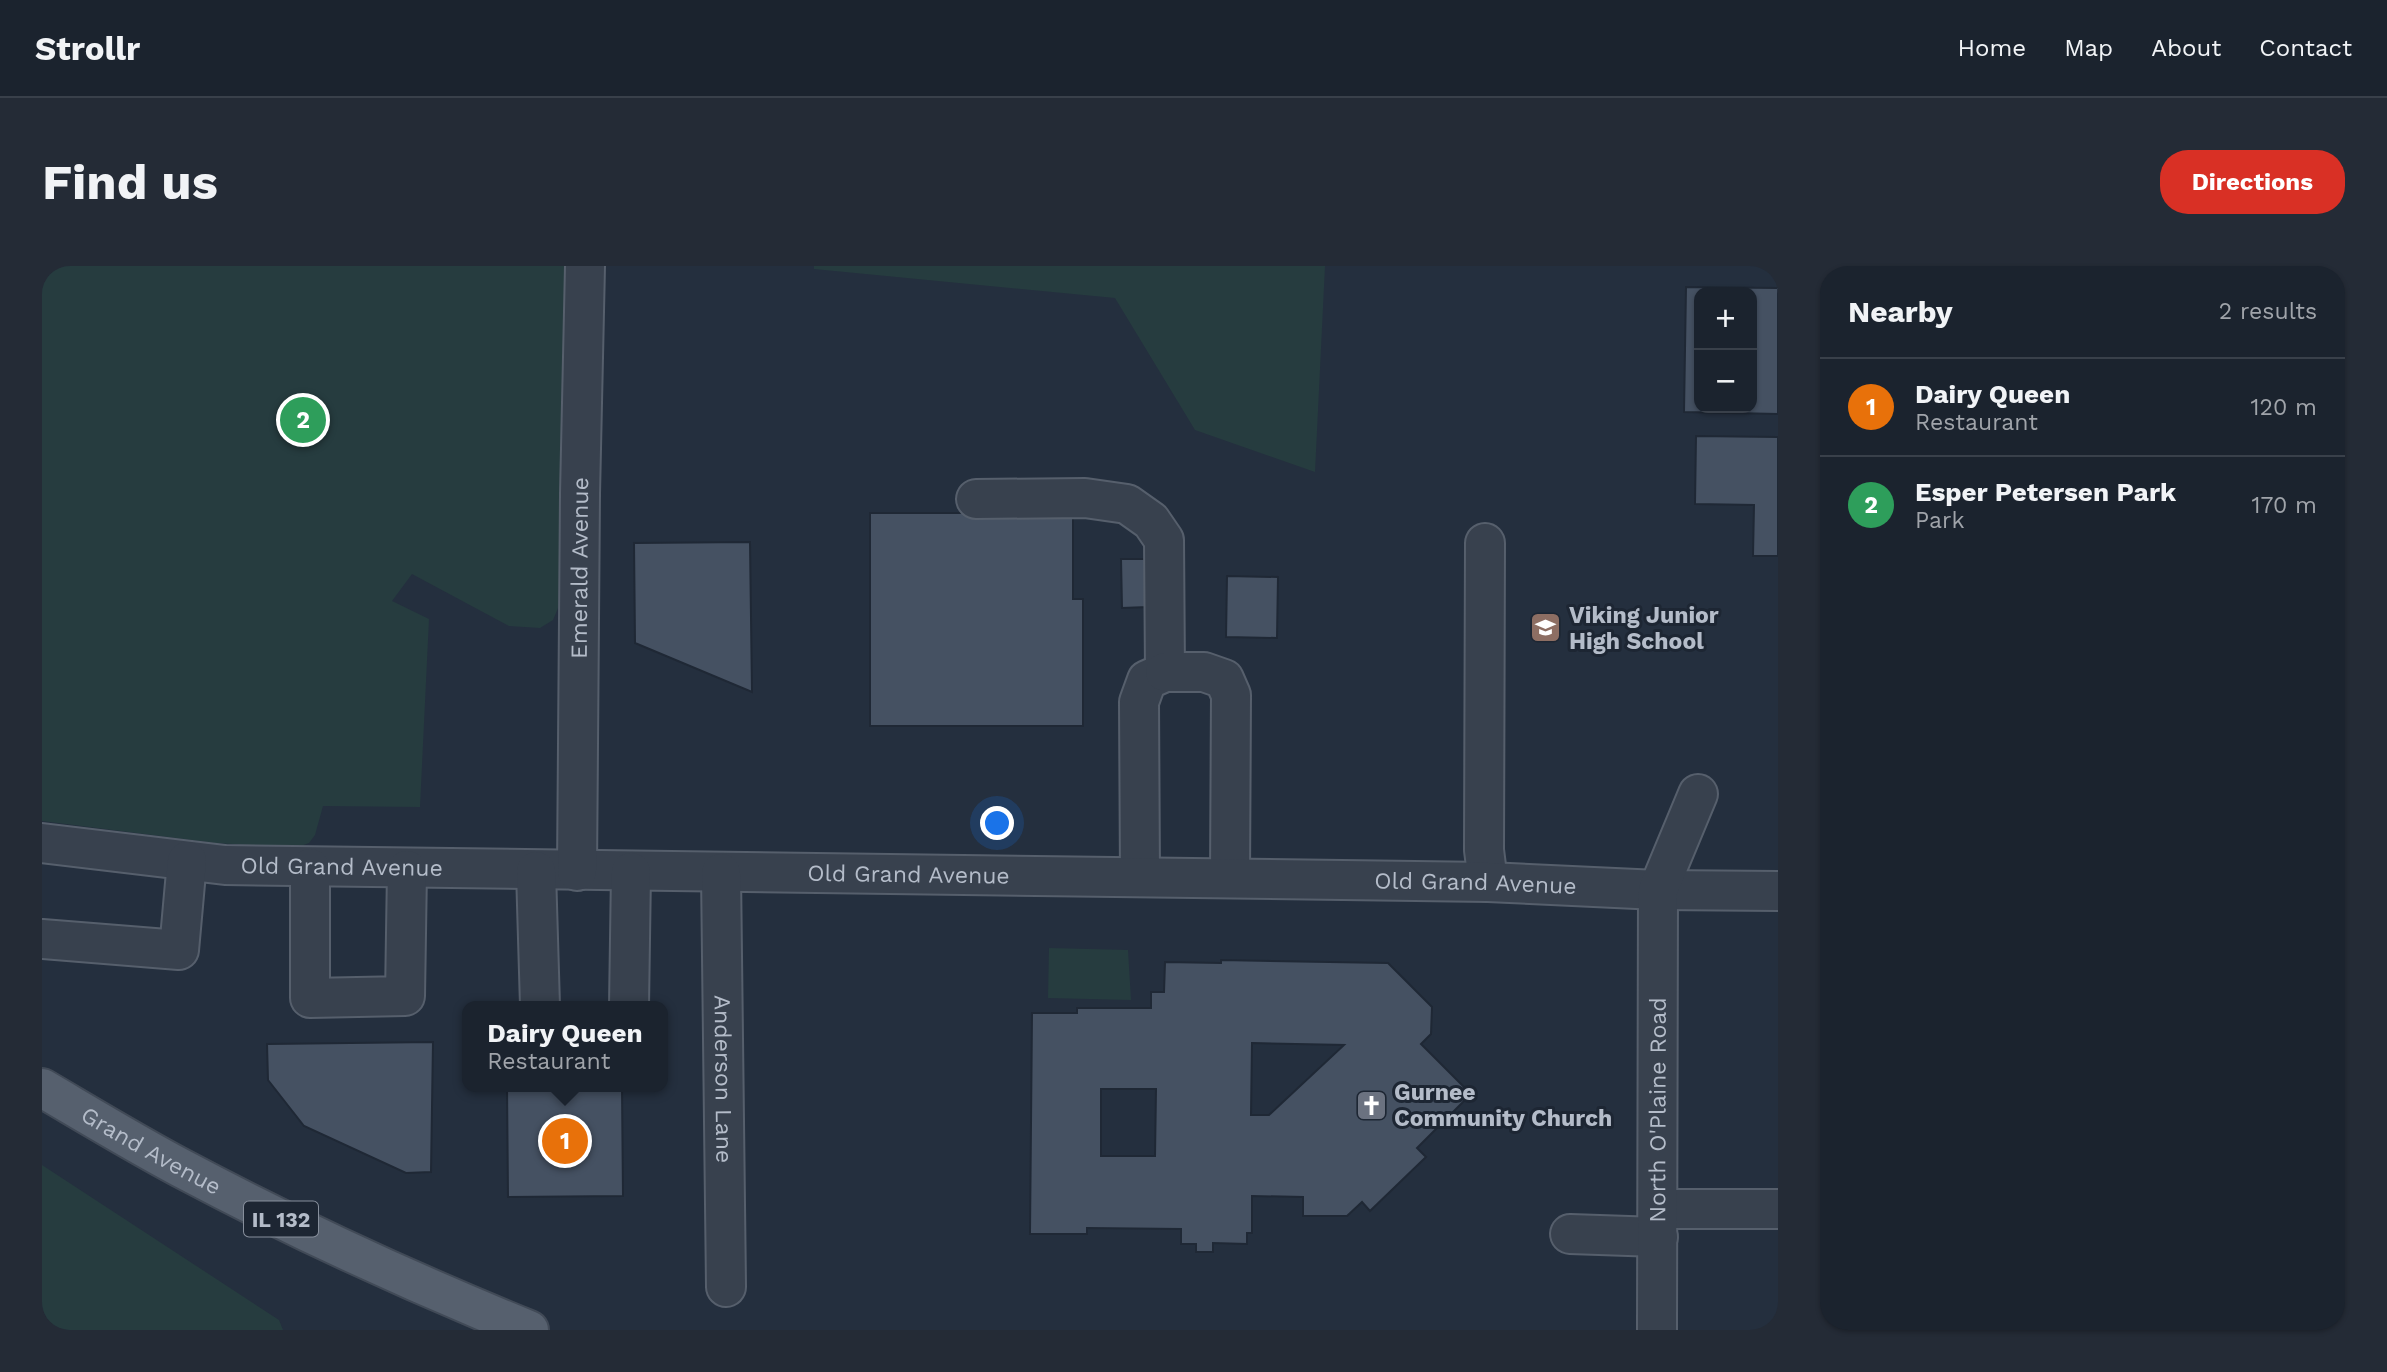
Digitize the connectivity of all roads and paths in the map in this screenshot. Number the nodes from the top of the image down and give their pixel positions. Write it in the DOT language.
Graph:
graph roads {
  1 [pos="585,266"];
  2 [pos="976,499"];
  3 [pos="1485,543"];
  4 [pos="1165,672"];
  5 [pos="1698,794"];
  6 [pos="42,843"];
  7 [pos="187,861"];
  8 [pos="310,867"];
  9 [pos="407,870"];
  10 [pos="536,871"];
  11 [pos="577,871"];
  12 [pos="631,872"];
  13 [pos="721,873"];
  14 [pos="1140,877"];
  15 [pos="1230,878"];
  16 [pos="1488,882"];
  17 [pos="1658,890"];
  18 [pos="1778,891"];
  19 [pos="42,939"];
  20 [pos="540,1001"];
  21 [pos="629,1001"];
  22 [pos="42,1088"];
  23 [pos="1778,1209"];
  24 [pos="1658,1223"];
  25 [pos="1570,1234"];
  26 [pos="726,1287"];
  27 [pos="529,1330"];
  28 [pos="1657,1330"];
  1 -- 11 [label="street, Emerald Avenue"];
  2 -- 4 [label="street"];
  3 -- 16 [label="street"];
  4 -- 14 [label="street"];
  4 -- 15 [label="street"];
  5 -- 17 [label="street"];
  6 -- 7 [label="street, Old Grand Avenue"];
  7 -- 8 [label="street, Old Grand Avenue"];
  7 -- 19 [label="street"];
  8 -- 9 [label="street, Old Grand Avenue"];
  8 -- 9 [label="street"];
  9 -- 10 [label="street, Old Grand Avenue"];
  10 -- 11 [label="street, Old Grand Avenue"];
  10 -- 20 [label="street"];
  11 -- 12 [label="street, Old Grand Avenue"];
  12 -- 13 [label="street, Old Grand Avenue"];
  12 -- 21 [label="street"];
  13 -- 14 [label="street, Old Grand Avenue"];
  13 -- 26 [label="street, Anderson Lane"];
  14 -- 15 [label="street, Old Grand Avenue"];
  15 -- 16 [label="street, Old Grand Avenue"];
  16 -- 17 [label="street, Old Grand Avenue"];
  17 -- 18 [label="street, Old Grand Avenue"];
  17 -- 24 [label="street, North O'Plaine Road"];
  22 -- 27 [label="main road, Grand Avenue / IL 132"];
  23 -- 24 [label="street"];
  24 -- 25 [label="street"];
  24 -- 28 [label="street, North O'Plaine Road"];
}
